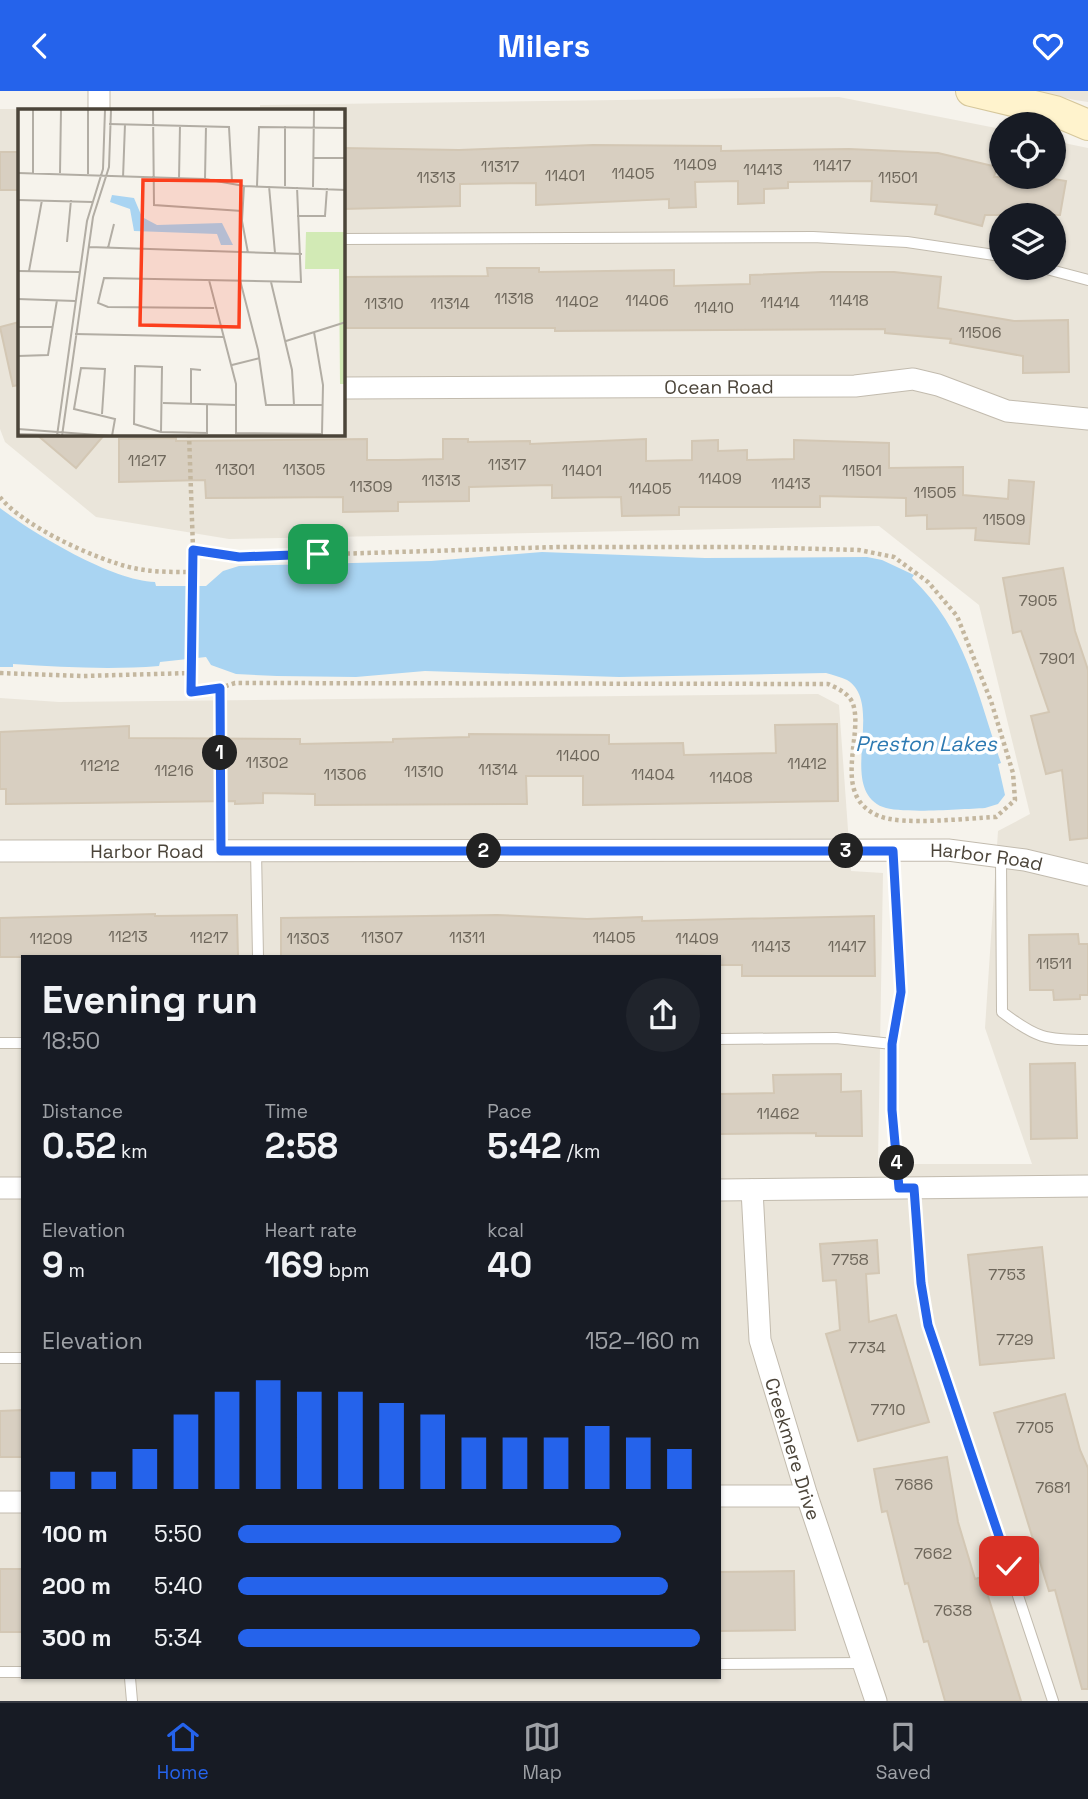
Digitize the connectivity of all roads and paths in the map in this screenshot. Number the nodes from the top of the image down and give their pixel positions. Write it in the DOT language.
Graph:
graph roads {
  1 [pos="99,91"];
  2 [pos="978,92"];
  3 [pos="99,109"];
  4 [pos="1088,125"];
  5 [pos="345,239"];
  6 [pos="989,254"];
  7 [pos="1066,274"];
  8 [pos="1088,280"];
  9 [pos="345,388"];
  10 [pos="1088,419"];
  11 [pos="189,436"];
  12 [pos="0,497"];
  13 [pos="193,550"];
  14 [pos="194,580"];
  15 [pos="0,673"];
  16 [pos="191,673"];
  17 [pos="220,688"];
  18 [pos="0,851"];
  19 [pos="221,851"];
  20 [pos="256,851"];
  21 [pos="893,851"];
  22 [pos="1001,857"];
  23 [pos="1088,875"];
  24 [pos="258,955"];
  25 [pos="721,1039"];
  26 [pos="1088,1040"];
  27 [pos="0,1043"];
  28 [pos="21,1043"];
  29 [pos="892,1044"];
  30 [pos="1088,1186"];
  31 [pos="0,1188"];
  32 [pos="21,1188"];
  33 [pos="906,1188"];
  34 [pos="721,1190"];
  35 [pos="752,1191"];
  36 [pos="0,1358"];
  37 [pos="21,1358"];
  38 [pos="721,1496"];
  39 [pos="807,1496"];
  40 [pos="21,1501"];
  41 [pos="0,1502"];
  42 [pos="863,1663"];
  43 [pos="721,1664"];
  44 [pos="0,1672"];
  45 [pos="21,1672"];
  46 [pos="130,1679"];
  47 [pos="132,1701"];
  48 [pos="876,1701"];
  49 [pos="1053,1701"];
  1 -- 3 [label="street"];
  2 -- 4 [label="street"];
  5 -- 6 [label="lane"];
  7 -- 8 [label="lane"];
  9 -- 10 [label="street, Ocean Road"];
  11 -- 13 [label="path"];
  12 -- 14 [label="path"];
  13 -- 14 [label="path"];
  13 -- 17 [label="path"];
  14 -- 16 [label="path"];
  15 -- 16 [label="path"];
  16 -- 17 [label="path"];
  17 -- 19 [label="path"];
  18 -- 19 [label="street, Harbor Road"];
  19 -- 20 [label="street, Harbor Road"];
  20 -- 21 [label="street, Harbor Road"];
  20 -- 24 [label="lane"];
  21 -- 22 [label="street, Harbor Road"];
  21 -- 29 [label="lane"];
  22 -- 23 [label="street, Harbor Road"];
  22 -- 26 [label="lane"];
  25 -- 29 [label="lane"];
  27 -- 28 [label="lane"];
  29 -- 33 [label="lane"];
  30 -- 33 [label="street"];
  31 -- 32 [label="street"];
  33 -- 35 [label="street"];
  33 -- 49 [label="lane"];
  34 -- 35 [label="street"];
  35 -- 39 [label="street, Creekmere Drive"];
  36 -- 37 [label="lane"];
  38 -- 39 [label="street"];
  39 -- 42 [label="street, Creekmere Drive"];
  40 -- 41 [label="street"];
  42 -- 43 [label="lane"];
  42 -- 48 [label="street, Creekmere Drive"];
  44 -- 45 [label="lane"];
  46 -- 47 [label="lane"];
}
